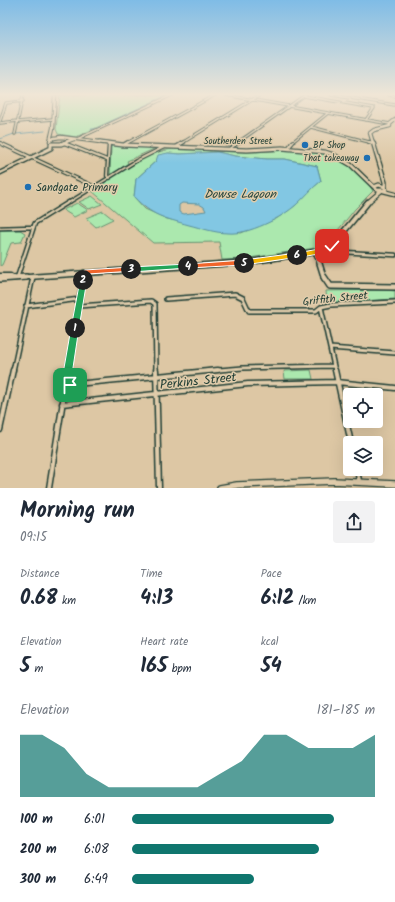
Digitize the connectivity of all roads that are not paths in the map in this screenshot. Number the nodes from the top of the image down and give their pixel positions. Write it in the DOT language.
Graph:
graph roads {
  1 [pos="19,118"];
  2 [pos="123,118"];
  3 [pos="173,118"];
  4 [pos="223,118"];
  5 [pos="273,118"];
  6 [pos="322,118"];
  7 [pos="354,118"];
  8 [pos="53,119"];
  9 [pos="366,120"];
  10 [pos="0,122"];
  11 [pos="18,122"];
  12 [pos="382,123"];
  13 [pos="393,124"];
  14 [pos="311,127"];
  15 [pos="383,127"];
  16 [pos="53,128"];
  17 [pos="14,134"];
  18 [pos="63,137"];
  19 [pos="77,139"];
  20 [pos="51,142"];
  21 [pos="64,143"];
  22 [pos="110,143"];
  23 [pos="373,143"];
  24 [pos="0,144"];
  25 [pos="123,145"];
  26 [pos="164,146"];
  27 [pos="176,147"];
  28 [pos="288,148"];
  29 [pos="230,149"];
  30 [pos="43,153"];
  31 [pos="31,158"];
  32 [pos="107,160"];
  33 [pos="0,173"];
  34 [pos="110,178"];
  35 [pos="384,179"];
  36 [pos="94,187"];
  37 [pos="377,187"];
  38 [pos="384,190"];
  39 [pos="395,193"];
  40 [pos="375,195"];
  41 [pos="33,227"];
  42 [pos="0,228"];
  43 [pos="329,248"];
  44 [pos="316,252"];
  45 [pos="395,255"];
  46 [pos="85,272"];
  47 [pos="0,276"];
  48 [pos="33,276"];
  49 [pos="17,277"];
  50 [pos="0,279"];
  51 [pos="395,287"];
  52 [pos="80,299"];
  53 [pos="166,299"];
  54 [pos="395,302"];
  55 [pos="26,306"];
  56 [pos="79,306"];
  57 [pos="321,307"];
  58 [pos="330,348"];
  59 [pos="395,353"];
  60 [pos="334,366"];
  61 [pos="157,377"];
  62 [pos="337,382"];
  63 [pos="66,385"];
  64 [pos="395,388"];
  65 [pos="157,394"];
  66 [pos="62,404"];
  67 [pos="0,430"];
  68 [pos="349,436"];
  69 [pos="358,476"];
  70 [pos="359,481"];
  71 [pos="395,484"];
  72 [pos="49,488"];
  73 [pos="159,488"];
  74 [pos="220,488"];
  1 -- 11 [label="street"];
  2 -- 19 [label="street"];
  3 -- 25 [label="street"];
  4 -- 27 [label="street"];
  5 -- 29 [label="street"];
  6 -- 14 [label="street"];
  7 -- 9 [label="street"];
  8 -- 11 [label="street"];
  8 -- 16 [label="main road"];
  9 -- 12 [label="street"];
  10 -- 11 [label="street"];
  11 -- 17 [label="street"];
  12 -- 13 [label="street"];
  12 -- 15 [label="street"];
  13 -- 15 [label="main road"];
  13 -- 15 [label="street"];
  14 -- 23 [label="street"];
  14 -- 28 [label="street"];
  15 -- 23 [label="main road"];
  16 -- 18 [label="main road"];
  16 -- 20 [label="main road"];
  18 -- 19 [label="main road"];
  18 -- 20 [label="main road"];
  18 -- 21 [label="main road"];
  19 -- 21 [label="main road"];
  19 -- 22 [label="main road"];
  20 -- 21 [label="main road"];
  20 -- 30 [label="main road"];
  21 -- 30 [label="main road"];
  21 -- 32 [label="street"];
  22 -- 25 [label="main road"];
  22 -- 32 [label="street"];
  23 -- 35 [label="main road"];
  24 -- 31 [label="street"];
  25 -- 26 [label="main road"];
  26 -- 27 [label="main road"];
  26 -- 34 [label="street"];
  27 -- 29 [label="main road, Southerden Street"];
  28 -- 29 [label="main road, Southerden Street"];
  28 -- 37 [label="main road, Southerden Street"];
  30 -- 31 [label="main road"];
  31 -- 33 [label="main road"];
  31 -- 36 [label="street"];
  32 -- 34 [label="street"];
  34 -- 36 [label="street"];
  35 -- 37 [label="main road"];
  35 -- 38 [label="main road"];
  36 -- 41 [label="street"];
  37 -- 38 [label="main road"];
  37 -- 40 [label="main road"];
  38 -- 39 [label="street"];
  38 -- 40 [label="main road"];
  40 -- 43 [label="main road"];
  41 -- 42 [label="street"];
  41 -- 49 [label="street"];
  43 -- 44 [label="main road"];
  43 -- 45 [label="street"];
  44 -- 46 [label="main road"];
  44 -- 51 [label="main road"];
  46 -- 48 [label="main road"];
  46 -- 52 [label="street"];
  47 -- 49 [label="main road"];
  48 -- 49 [label="main road"];
  48 -- 55 [label="street"];
  49 -- 50 [label="main road"];
  52 -- 55 [label="street"];
  52 -- 56 [label="street"];
  53 -- 57 [label="street, Griffith Street"];
  54 -- 57 [label="street, Griffith Street"];
  55 -- 67 [label="street"];
  56 -- 61 [label="street"];
  56 -- 63 [label="street"];
  57 -- 58 [label="street"];
  58 -- 59 [label="street"];
  58 -- 60 [label="street"];
  60 -- 61 [label="street, Perkins Street"];
  60 -- 62 [label="street"];
  61 -- 63 [label="street, Perkins Street"];
  61 -- 65 [label="street"];
  62 -- 64 [label="street, Perkins Street"];
  62 -- 65 [label="street, Perkins Street"];
  62 -- 68 [label="street"];
  63 -- 66 [label="street"];
  65 -- 66 [label="street, Perkins Street"];
  65 -- 73 [label="street"];
  66 -- 72 [label="street"];
  69 -- 70 [label="street"];
  70 -- 71 [label="street"];
  70 -- 74 [label="street"];
}
